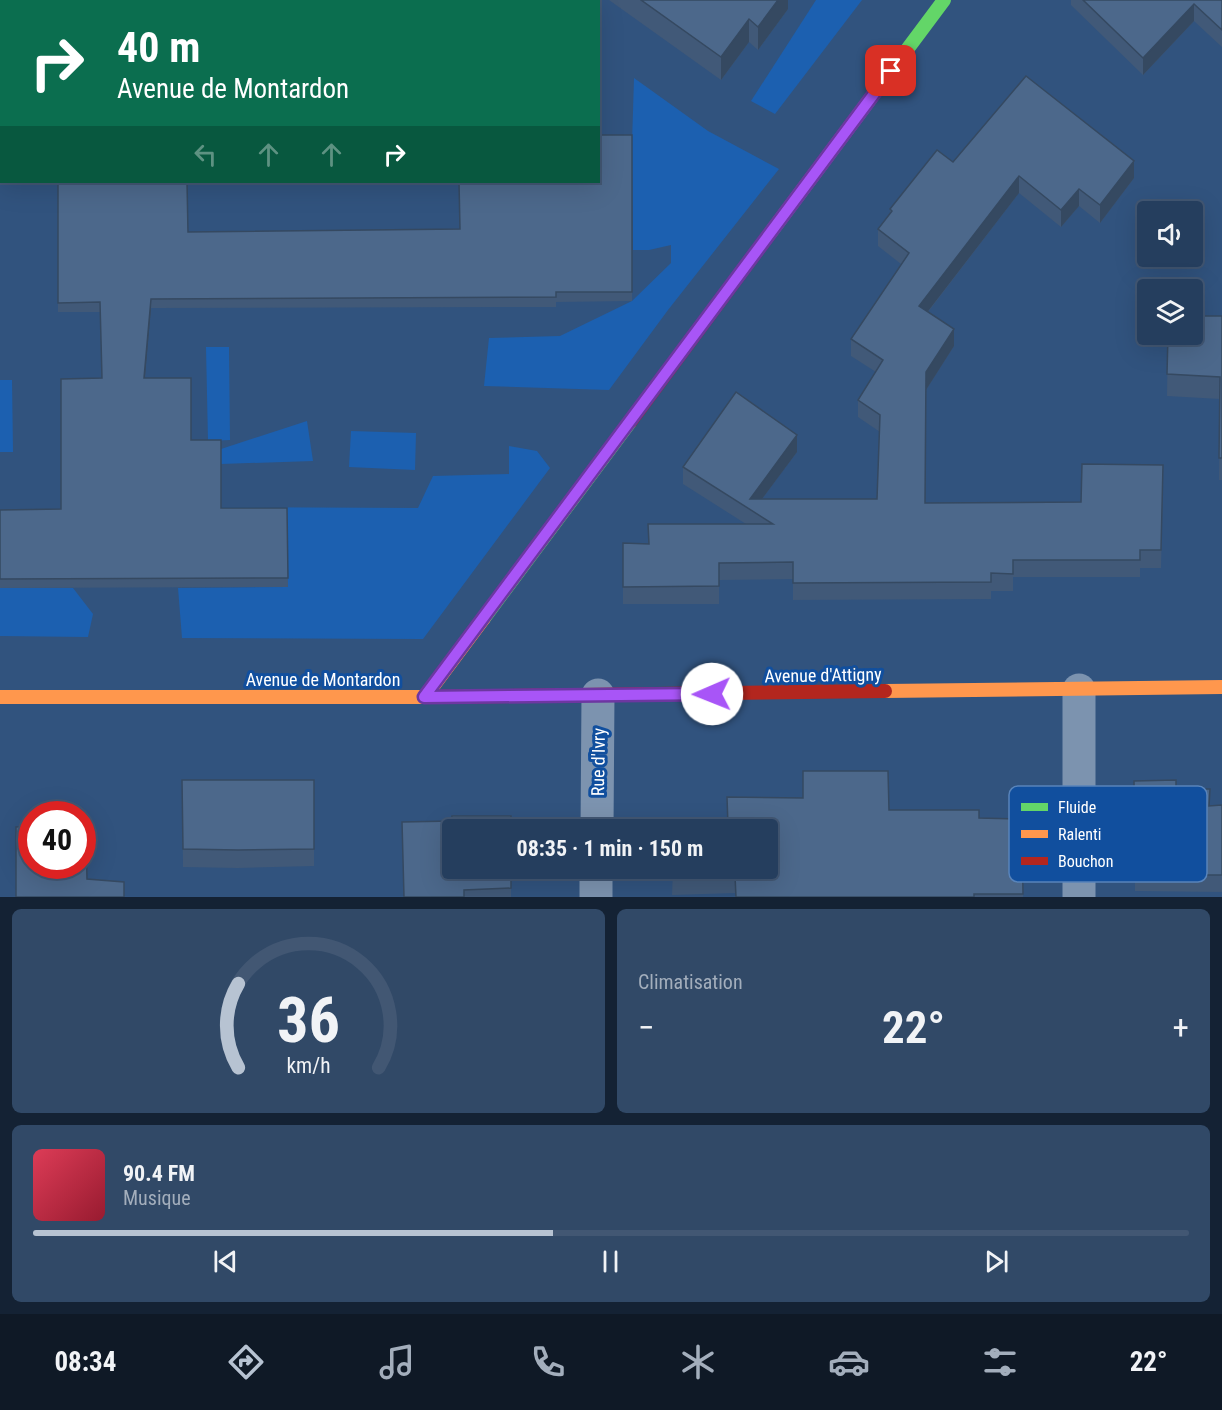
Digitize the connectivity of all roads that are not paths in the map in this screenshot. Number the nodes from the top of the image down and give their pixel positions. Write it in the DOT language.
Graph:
graph roads {
  1 [pos="944,0"];
  2 [pos="1222,687"];
  3 [pos="1079,690"];
  4 [pos="598,695"];
  5 [pos="0,697"];
  6 [pos="424,697"];
  7 [pos="1079,786"];
  8 [pos="597,819"];
  9 [pos="596,879"];
  10 [pos="596,897"];
  1 -- 6 [label="street, Avenue de Montardon"];
  2 -- 3 [label="street, Avenue d'Attigny"];
  3 -- 4 [label="street, Avenue d'Attigny"];
  3 -- 7 [label="street"];
  4 -- 6 [label="street, Avenue d'Attigny"];
  4 -- 8 [label="street, Rue d'Ivry"];
  5 -- 6 [label="street, Avenue de Montardon"];
  9 -- 10 [label="street"];
}
